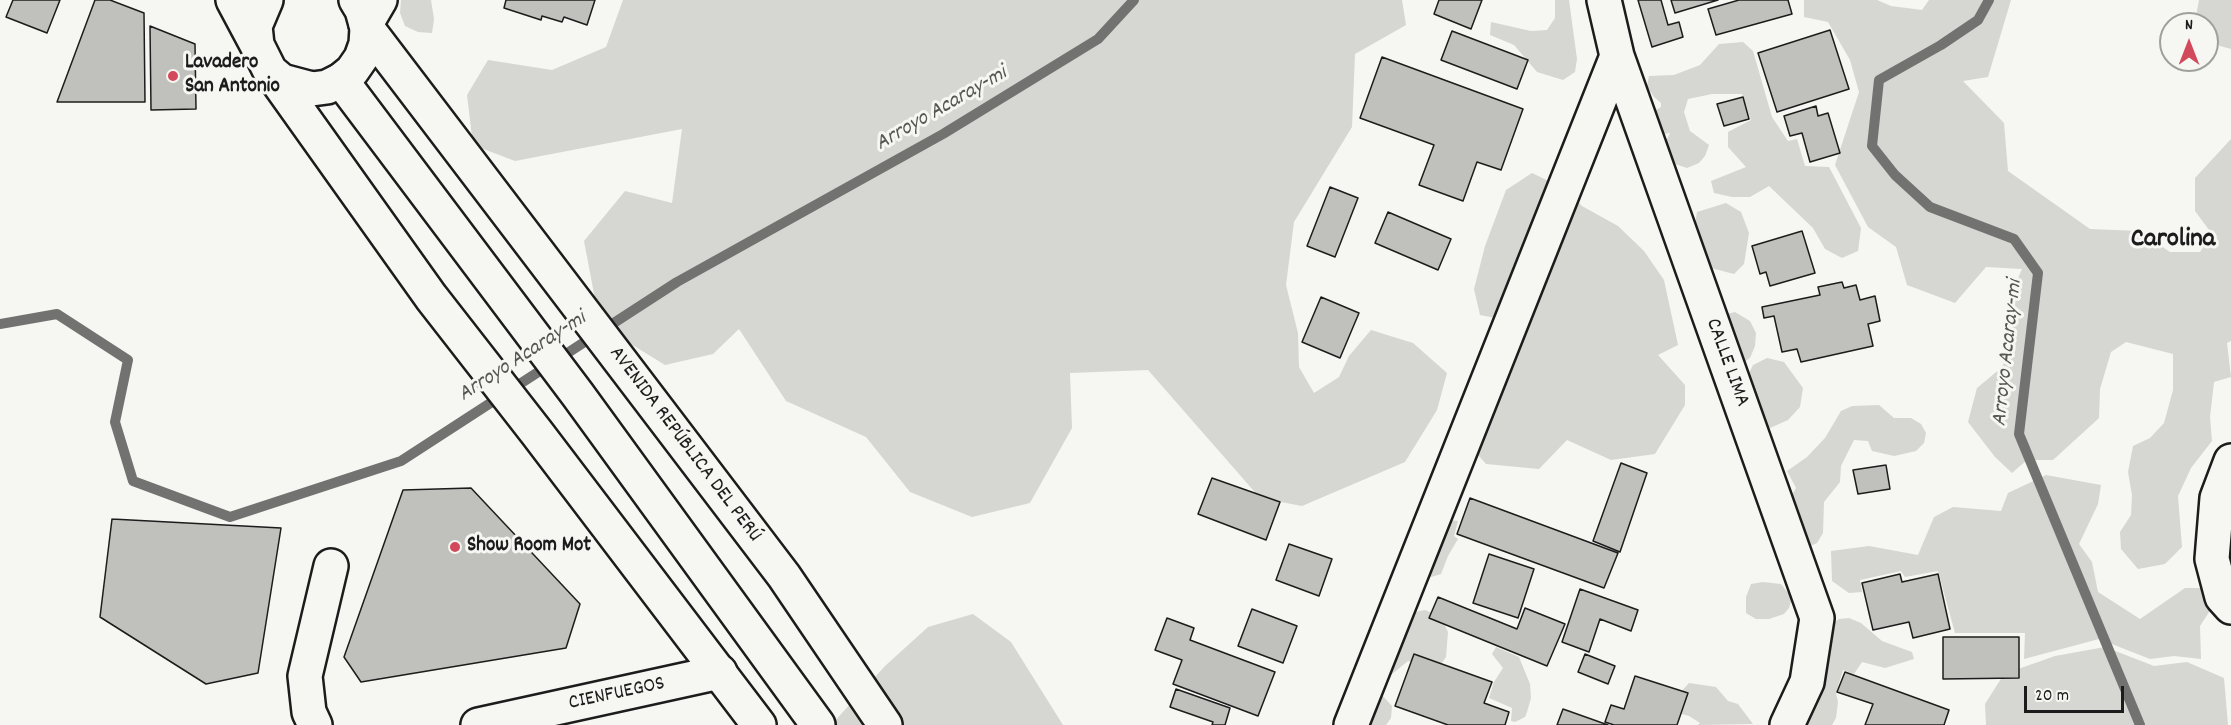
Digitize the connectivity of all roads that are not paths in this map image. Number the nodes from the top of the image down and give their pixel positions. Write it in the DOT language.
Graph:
graph roads {
  1 [pos="233,0"];
  2 [pos="266,0"];
  3 [pos="1604,0"];
  4 [pos="367,13"];
  5 [pos="1617,56"];
  6 [pos="263,58"];
  7 [pos="341,80"];
  8 [pos="2231,461"];
  9 [pos="331,566"];
  10 [pos="2231,607"];
  11 [pos="720,672"];
  12 [pos="315,725"];
  13 [pos="478,725"];
  14 [pos="759,725"];
  15 [pos="818,725"];
  16 [pos="885,725"];
  17 [pos="1351,725"];
  18 [pos="1787,725"];
  1 -- 6 [label="main road"];
  2 -- 6 [label="main road"];
  3 -- 5 [label="main road, CALLE LIMA"];
  4 -- 7 [label="main road"];
  4 -- 16 [label="main road, AVENIDA REPÚBLICA DEL PERÚ"];
  5 -- 17 [label="main road"];
  5 -- 18 [label="main road, CALLE LIMA"];
  6 -- 7 [label="main road"];
  6 -- 11 [label="main road"];
  7 -- 15 [label="main road"];
  8 -- 10 [label="main road"];
  9 -- 12 [label="main road"];
  11 -- 13 [label="main road, CIENFUEGOS"];
  11 -- 14 [label="main road"];
}
